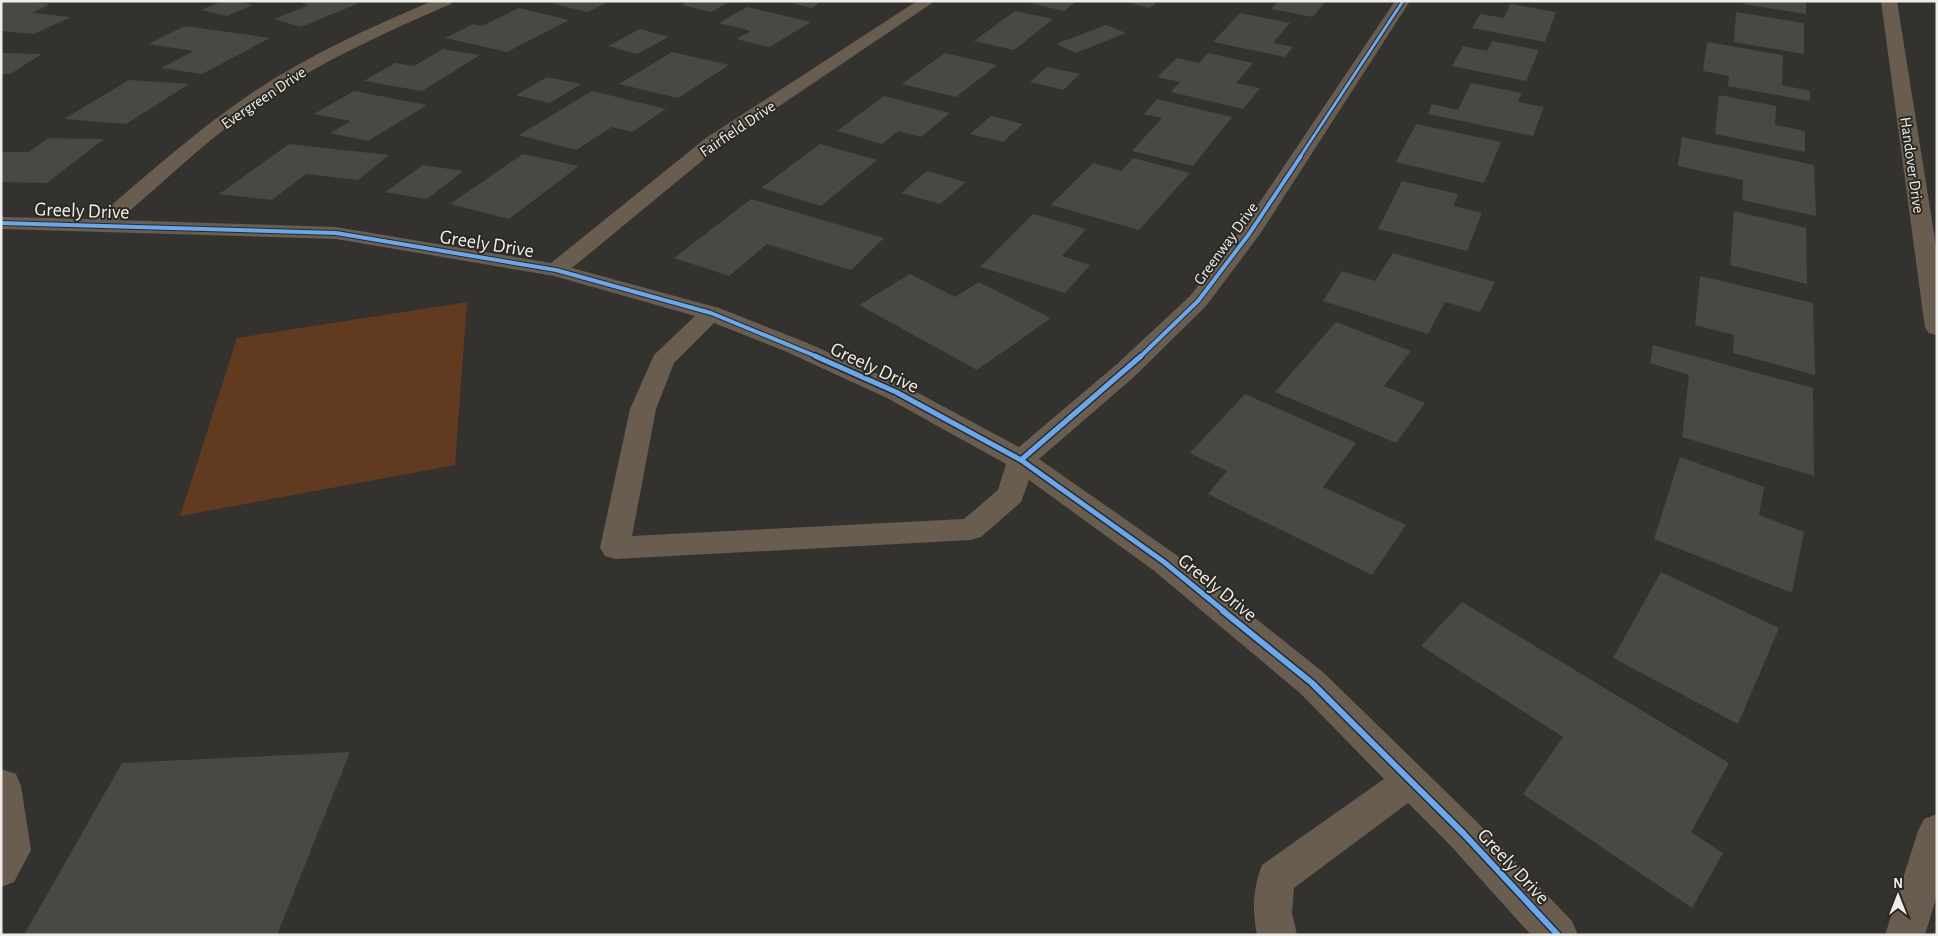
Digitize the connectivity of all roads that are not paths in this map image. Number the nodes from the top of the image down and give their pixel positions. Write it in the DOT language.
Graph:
graph roads {
  1 [pos="446,1"];
  2 [pos="928,1"];
  3 [pos="1403,1"];
  4 [pos="1889,1"];
  5 [pos="1,223"];
  6 [pos="101,225"];
  7 [pos="556,270"];
  8 [pos="711,313"];
  9 [pos="1937,328"];
  10 [pos="1021,460"];
  11 [pos="1410,781"];
  12 [pos="1,785"];
  13 [pos="1937,831"];
  14 [pos="1,869"];
  15 [pos="1277,935"];
  16 [pos="1558,935"];
  17 [pos="1904,935"];
  1 -- 6 [label="street, Evergreen Drive"];
  2 -- 7 [label="street, Fairfield Drive"];
  3 -- 10 [label="street, Greenway Drive"];
  4 -- 9 [label="street, Handover Drive"];
  5 -- 6 [label="street, Greely Drive"];
  6 -- 7 [label="street, Greely Drive"];
  7 -- 8 [label="street, Greely Drive"];
  8 -- 10 [label="street, Greely Drive"];
  8 -- 10 [label="street"];
  10 -- 11 [label="street, Greely Drive"];
  11 -- 15 [label="street"];
  11 -- 16 [label="street, Greely Drive"];
  12 -- 14 [label="street"];
  13 -- 17 [label="street"];
}
